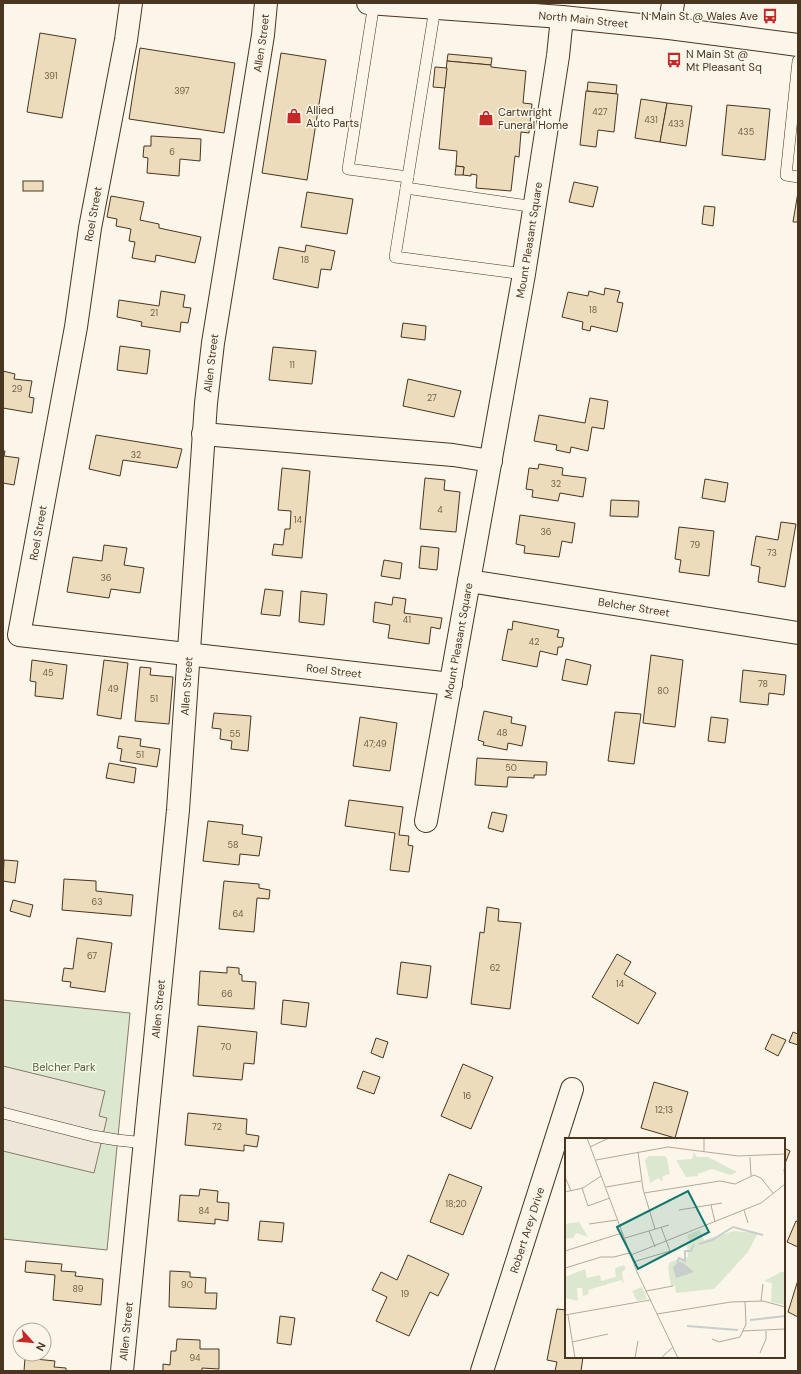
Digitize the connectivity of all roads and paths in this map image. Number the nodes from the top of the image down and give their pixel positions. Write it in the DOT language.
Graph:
graph roads {
  1 [pos="131,3"];
  2 [pos="266,3"];
  3 [pos="368,3"];
  4 [pos="374,3"];
  5 [pos="673,3"];
  6 [pos="468,6"];
  7 [pos="435,8"];
  8 [pos="562,17"];
  9 [pos="669,28"];
  10 [pos="798,45"];
  11 [pos="798,61"];
  12 [pos="798,177"];
  13 [pos="407,183"];
  14 [pos="535,208"];
  15 [pos="524,274"];
  16 [pos="203,434"];
  17 [pos="490,461"];
  18 [pos="469,581"];
  19 [pos="798,632"];
  20 [pos="190,654"];
  21 [pos="451,684"];
  22 [pos="426,821"];
  23 [pos="572,1089"];
  24 [pos="3,1113"];
  25 [pos="145,1143"];
  26 [pos="122,1371"];
  27 [pos="482,1371"];
  1 -- 20 [label="street, Roel Street"];
  2 -- 16 [label="street, Allen Street"];
  3 -- 4 [label="street, North Main Street"];
  4 -- 7 [label="street, North Main Street"];
  4 -- 13 [label="lane"];
  5 -- 9 [label="street"];
  6 -- 7 [label="street, North Main Street"];
  6 -- 8 [label="street, North Main Street"];
  7 -- 13 [label="lane"];
  8 -- 9 [label="street, North Main Street"];
  8 -- 14 [label="street, Mount Pleasant Square"];
  9 -- 10 [label="street, North Main Street"];
  11 -- 12 [label="lane"];
  13 -- 14 [label="lane"];
  13 -- 15 [label="lane"];
  14 -- 15 [label="street, Mount Pleasant Square"];
  15 -- 17 [label="street, Mount Pleasant Square"];
  16 -- 17 [label="street"];
  16 -- 20 [label="street, Allen Street"];
  17 -- 18 [label="street, Mount Pleasant Square"];
  18 -- 19 [label="street, Belcher Street"];
  18 -- 21 [label="street, Mount Pleasant Square"];
  20 -- 21 [label="street, Roel Street"];
  20 -- 25 [label="street, Allen Street"];
  21 -- 22 [label="street, Mount Pleasant Square"];
  23 -- 27 [label="street, Robert Arey Drive"];
  24 -- 25 [label="lane"];
  25 -- 26 [label="street, Allen Street"];
}
